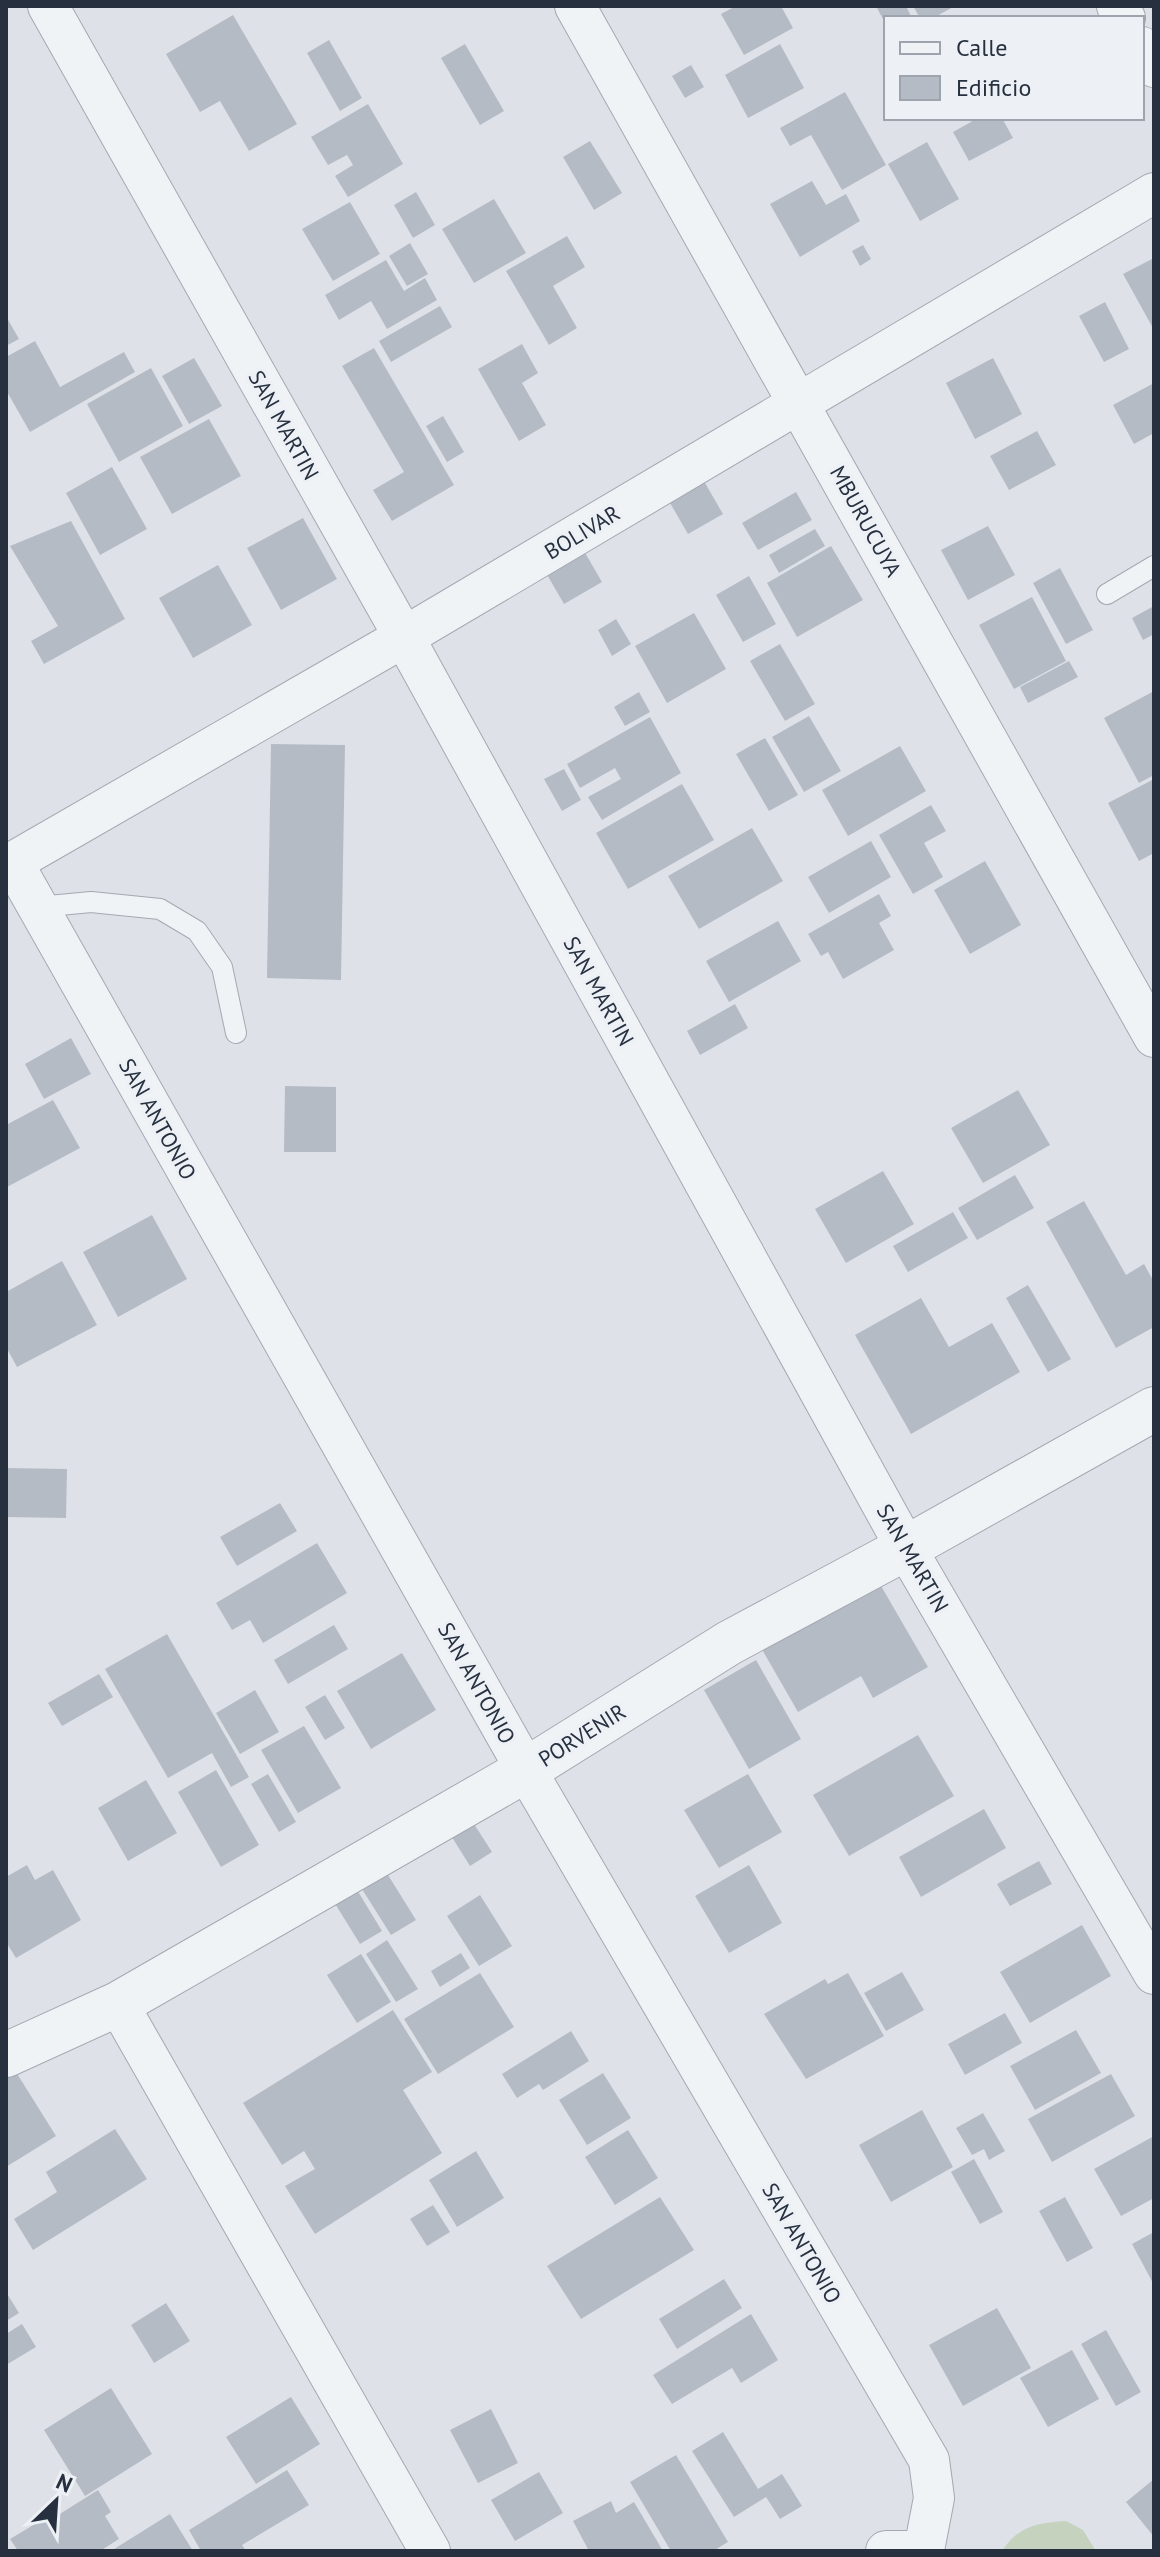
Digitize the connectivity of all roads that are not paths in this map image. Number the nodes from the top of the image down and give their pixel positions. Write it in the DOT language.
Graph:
graph roads {
  1 [pos="48,6"];
  2 [pos="575,6"];
  3 [pos="1154,193"];
  4 [pos="800,403"];
  5 [pos="1154,566"];
  6 [pos="1107,594"];
  7 [pos="404,637"];
  8 [pos="10,864"];
  9 [pos="38,907"];
  10 [pos="236,1033"];
  11 [pos="1154,1037"];
  12 [pos="1154,1409"];
  13 [pos="906,1548"];
  14 [pos="526,1770"];
  15 [pos="1154,1974"];
  16 [pos="118,2004"];
  17 [pos="6,2055"];
  18 [pos="430,2551"];
  19 [pos="886,2551"];
  20 [pos="925,2551"];
  1 -- 7 [label="street, SAN MARTIN"];
  2 -- 4 [label="street, MBURUCUYA"];
  3 -- 4 [label="street, BOLIVAR"];
  4 -- 7 [label="street, BOLIVAR"];
  4 -- 11 [label="street, MBURUCUYA"];
  5 -- 6 [label="lane"];
  7 -- 8 [label="street, BOLIVAR"];
  7 -- 13 [label="street, SAN MARTIN"];
  8 -- 9 [label="street, SAN ANTONIO"];
  9 -- 10 [label="lane"];
  9 -- 14 [label="street, SAN ANTONIO"];
  12 -- 13 [label="street, PORVENIR"];
  13 -- 14 [label="street, PORVENIR"];
  13 -- 15 [label="street, SAN MARTIN"];
  14 -- 16 [label="street, PORVENIR"];
  14 -- 20 [label="street, SAN ANTONIO"];
  16 -- 17 [label="street, PORVENIR"];
  16 -- 18 [label="street"];
  19 -- 20 [label="street"];
}
